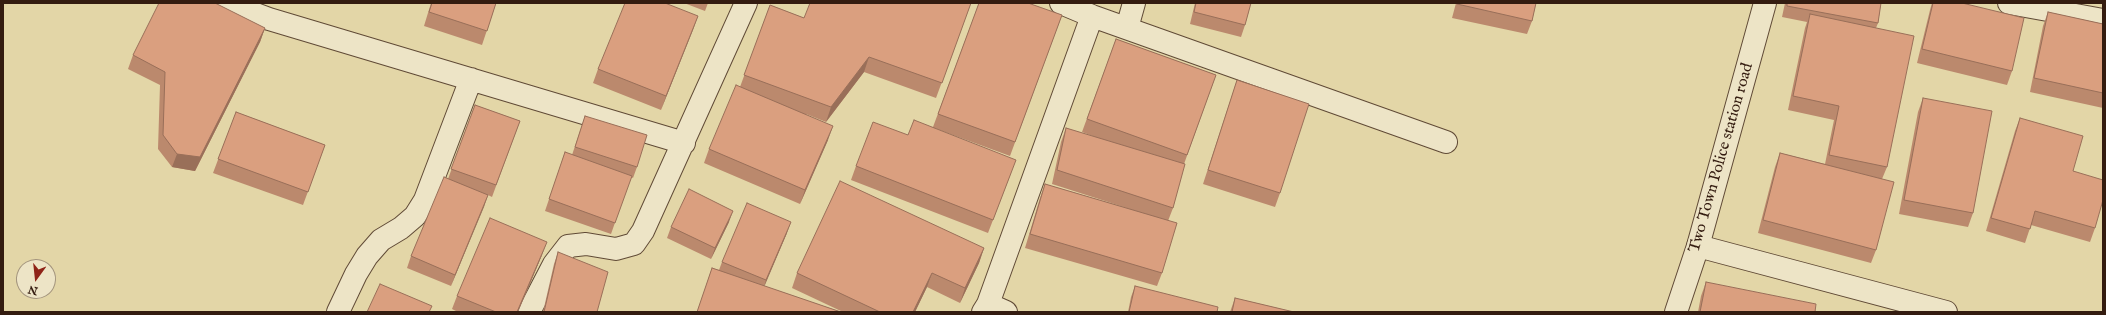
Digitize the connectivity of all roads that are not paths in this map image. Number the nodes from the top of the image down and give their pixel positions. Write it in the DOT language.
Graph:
graph roads {
  1 [pos="226,3"];
  2 [pos="746,3"];
  3 [pos="1061,3"];
  4 [pos="1134,3"];
  5 [pos="1766,3"];
  6 [pos="2009,3"];
  7 [pos="1092,16"];
  8 [pos="2103,20"];
  9 [pos="1127,28"];
  10 [pos="471,79"];
  11 [pos="1446,142"];
  12 [pos="684,143"];
  13 [pos="1698,246"];
  14 [pos="992,309"];
  15 [pos="338,312"];
  16 [pos="529,312"];
  17 [pos="1676,312"];
  18 [pos="1946,312"];
  1 -- 10 [label="street"];
  2 -- 12 [label="street"];
  3 -- 7 [label="street"];
  4 -- 9 [label="street"];
  5 -- 13 [label="street, Two Town Police station road"];
  6 -- 8 [label="street"];
  7 -- 9 [label="street"];
  7 -- 14 [label="street"];
  9 -- 11 [label="street"];
  10 -- 12 [label="street"];
  10 -- 15 [label="street"];
  12 -- 16 [label="street"];
  13 -- 17 [label="street, Two Town Police station road"];
  13 -- 18 [label="street"];
}
